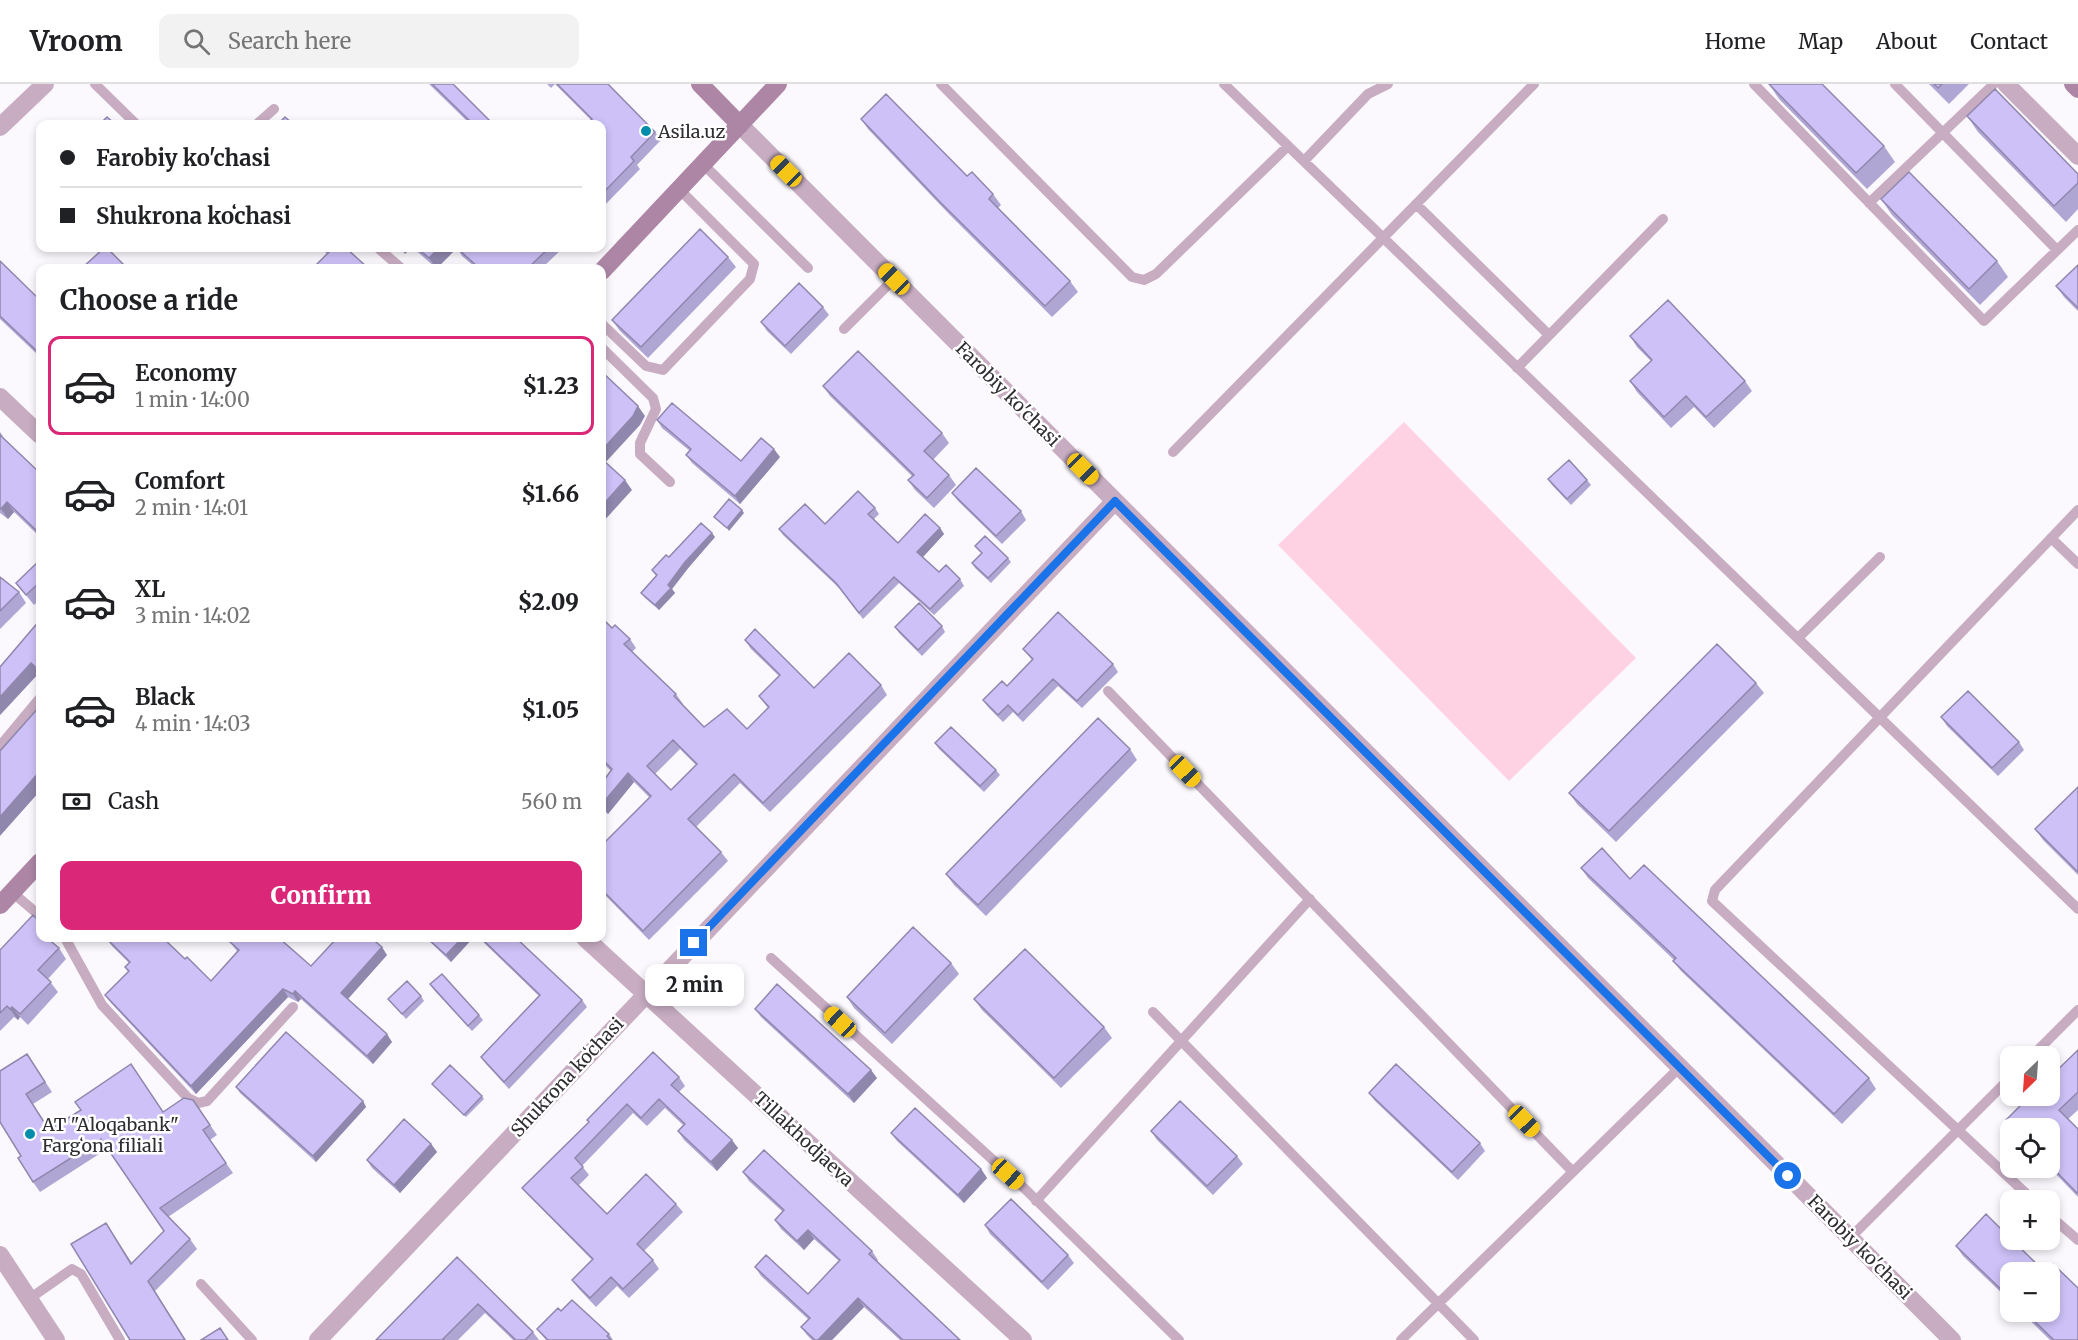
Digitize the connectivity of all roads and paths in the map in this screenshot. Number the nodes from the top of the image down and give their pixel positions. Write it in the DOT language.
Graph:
graph roads {
  1 [pos="45,84"];
  2 [pos="95,84"];
  3 [pos="700,84"];
  4 [pos="777,84"];
  5 [pos="941,84"];
  6 [pos="1224,84"];
  7 [pos="1388,84"];
  8 [pos="1534,84"];
  9 [pos="1756,84"];
  10 [pos="1895,84"];
  11 [pos="1994,84"];
  12 [pos="2006,84"];
  13 [pos="2073,84"];
  14 [pos="2078,89"];
  15 [pos="274,109"];
  16 [pos="132,120"];
  17 [pos="262,120"];
  18 [pos="740,124"];
  19 [pos="0,127"];
  20 [pos="1942,133"];
  21 [pos="1288,146"];
  22 [pos="2078,156"];
  23 [pos="1304,161"];
  24 [pos="703,164"];
  25 [pos="679,189"];
  26 [pos="1869,203"];
  27 [pos="1416,204"];
  28 [pos="1663,219"];
  29 [pos="2078,230"];
  30 [pos="1383,237"];
  31 [pos="2057,250"];
  32 [pos="383,252"];
  33 [pos="396,264"];
  34 [pos="606,267"];
  35 [pos="808,268"];
  36 [pos="894,279"];
  37 [pos="606,328"];
  38 [pos="844,328"];
  39 [pos="1549,335"];
  40 [pos="606,352"];
  41 [pos="1517,368"];
  42 [pos="0,398"];
  43 [pos="36,431"];
  44 [pos="1173,452"];
  45 [pos="670,482"];
  46 [pos="1115,501"];
  47 [pos="2078,510"];
  48 [pos="2051,538"];
  49 [pos="1880,557"];
  50 [pos="2078,564"];
  51 [pos="1798,638"];
  52 [pos="1108,691"];
  53 [pos="36,704"];
  54 [pos="1879,716"];
  55 [pos="0,746"];
  56 [pos="36,866"];
  57 [pos="6,898"];
  58 [pos="1310,899"];
  59 [pos="2078,909"];
  60 [pos="36,914"];
  61 [pos="67,942"];
  62 [pos="589,942"];
  63 [pos="771,958"];
  64 [pos="646,994"];
  65 [pos="293,1007"];
  66 [pos="2078,1010"];
  67 [pos="1153,1011"];
  68 [pos="1182,1040"];
  69 [pos="2042,1046"];
  70 [pos="1680,1067"];
  71 [pos="2000,1088"];
  72 [pos="1959,1129"];
  73 [pos="1573,1172"];
  74 [pos="2023,1190"];
  75 [pos="1036,1201"];
  76 [pos="2060,1224"];
  77 [pos="1850,1238"];
  78 [pos="2078,1240"];
  79 [pos="0,1255"];
  80 [pos="201,1284"];
  81 [pos="29,1299"];
  82 [pos="1438,1303"];
  83 [pos="56,1340"];
  84 [pos="120,1340"];
  85 [pos="252,1340"];
  86 [pos="318,1340"];
  87 [pos="1023,1340"];
  88 [pos="1179,1340"];
  89 [pos="1401,1340"];
  90 [pos="1474,1340"];
  91 [pos="1952,1340"];
  1 -- 19 [label="street"];
  2 -- 16 [label="lane"];
  3 -- 18 [label="main road, Farobiy ko'chasi"];
  4 -- 18 [label="main road"];
  5 -- 21 [label="lane"];
  6 -- 21 [label="lane"];
  7 -- 23 [label="lane"];
  8 -- 27 [label="lane"];
  9 -- 26 [label="lane"];
  10 -- 20 [label="lane"];
  11 -- 20 [label="lane"];
  12 -- 22 [label="street"];
  13 -- 14 [label="main road"];
  15 -- 17 [label="lane"];
  18 -- 24 [label="main road"];
  18 -- 36 [label="street, Farobiy ko'chasi"];
  20 -- 26 [label="lane"];
  20 -- 31 [label="lane"];
  21 -- 23 [label="lane"];
  23 -- 30 [label="lane"];
  24 -- 25 [label="main road"];
  24 -- 35 [label="lane"];
  25 -- 34 [label="main road"];
  25 -- 37 [label="lane"];
  26 -- 31 [label="lane"];
  27 -- 30 [label="lane"];
  27 -- 39 [label="lane"];
  28 -- 39 [label="lane"];
  29 -- 31 [label="lane"];
  30 -- 41 [label="lane"];
  30 -- 44 [label="lane"];
  32 -- 33 [label="lane"];
  36 -- 38 [label="lane"];
  36 -- 46 [label="street, Farobiy ko'chasi"];
  39 -- 41 [label="lane"];
  40 -- 45 [label="lane"];
  41 -- 51 [label="lane"];
  42 -- 43 [label="street"];
  46 -- 64 [label="street, Shukrona koʻchasi"];
  46 -- 70 [label="street, Farobiy ko'chasi"];
  47 -- 48 [label="lane"];
  48 -- 50 [label="lane"];
  48 -- 54 [label="lane"];
  49 -- 51 [label="lane"];
  51 -- 54 [label="lane"];
  52 -- 58 [label="lane"];
  53 -- 55 [label="lane"];
  54 -- 59 [label="lane"];
  54 -- 72 [label="lane"];
  56 -- 57 [label="main road"];
  57 -- 60 [label="lane"];
  58 -- 68 [label="lane"];
  58 -- 73 [label="lane"];
  61 -- 65 [label="lane"];
  62 -- 64 [label="street, Tillakhodjaeva"];
  63 -- 75 [label="lane"];
  64 -- 86 [label="street, Shukrona koʻchasi"];
  64 -- 87 [label="street, Tillakhodjaeva"];
  66 -- 69 [label="lane"];
  67 -- 68 [label="lane"];
  68 -- 75 [label="lane"];
  68 -- 82 [label="lane"];
  70 -- 73 [label="lane"];
  70 -- 77 [label="street, Farobiy ko'chasi"];
  71 -- 72 [label="lane"];
  72 -- 74 [label="lane"];
  72 -- 77 [label="lane"];
  73 -- 82 [label="lane"];
  75 -- 88 [label="lane"];
  76 -- 78 [label="lane"];
  77 -- 91 [label="street, Farobiy ko'chasi"];
  79 -- 81 [label="street"];
  80 -- 85 [label="lane"];
  81 -- 83 [label="street"];
  81 -- 84 [label="lane"];
  82 -- 89 [label="lane"];
  82 -- 90 [label="lane"];
}
